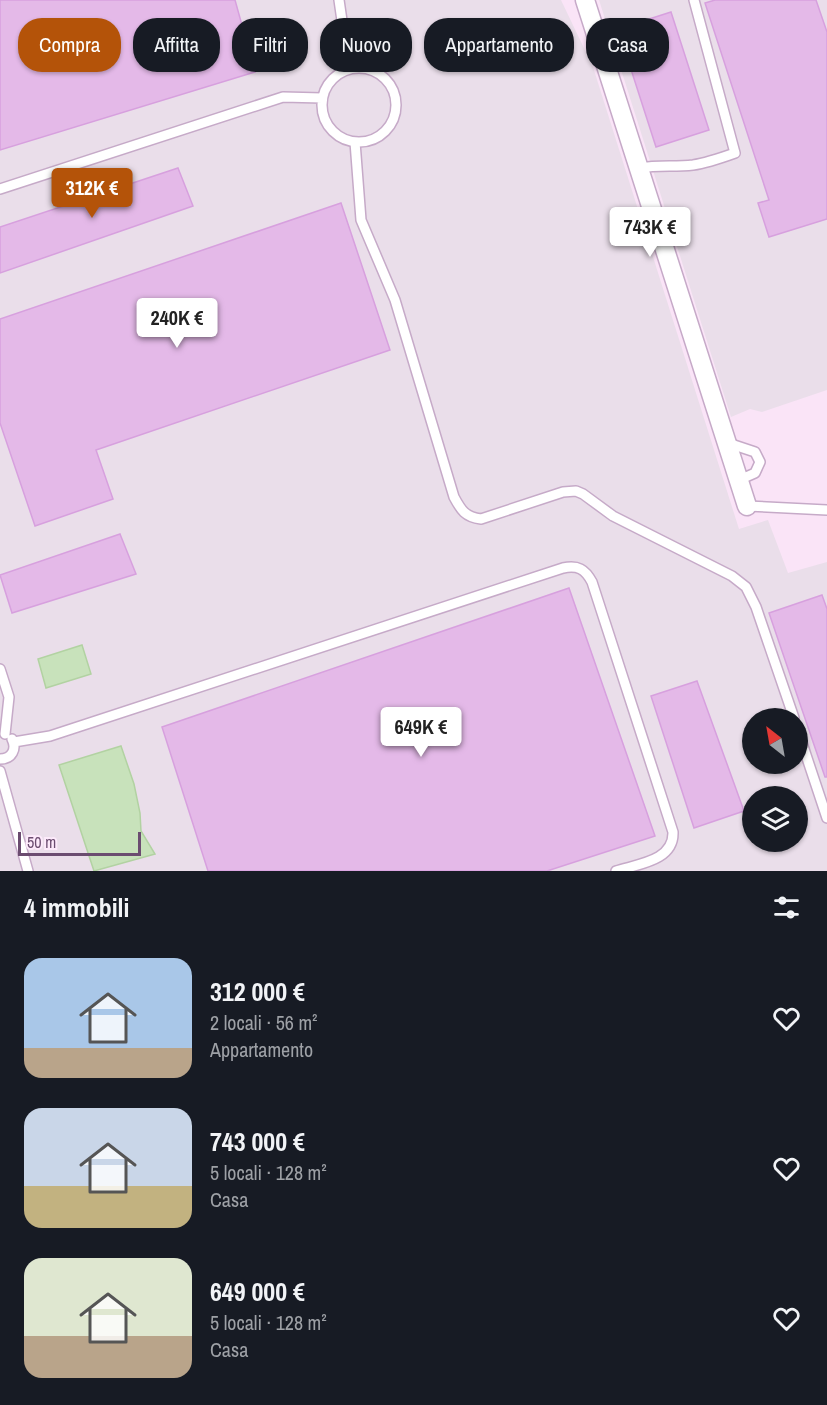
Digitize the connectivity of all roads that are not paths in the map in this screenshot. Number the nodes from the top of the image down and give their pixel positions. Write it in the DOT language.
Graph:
graph roads {
  1 [pos="339,0"];
  2 [pos="585,0"];
  3 [pos="694,0"];
  4 [pos="342,18"];
  5 [pos="344,72"];
  6 [pos="372,72"];
  7 [pos="322,98"];
  8 [pos="355,142"];
  9 [pos="640,168"];
  10 [pos="0,189"];
  11 [pos="727,443"];
  12 [pos="739,480"];
  13 [pos="747,506"];
  14 [pos="827,510"];
  15 [pos="0,669"];
  16 [pos="791,708"];
  17 [pos="2,734"];
  18 [pos="14,742"];
  19 [pos="0,759"];
  20 [pos="808,761"];
  21 [pos="0,771"];
  22 [pos="827,818"];
  23 [pos="28,871"];
  24 [pos="616,871"];
  1 -- 4 [label="lane"];
  2 -- 9 [label="street"];
  3 -- 9 [label="lane"];
  5 -- 7 [label="lane"];
  6 -- 8 [label="lane"];
  7 -- 8 [label="lane"];
  7 -- 10 [label="lane"];
  8 -- 16 [label="lane"];
  9 -- 11 [label="street"];
  11 -- 12 [label="street"];
  11 -- 12 [label="lane"];
  12 -- 13 [label="street"];
  13 -- 14 [label="lane"];
  15 -- 17 [label="lane"];
  17 -- 18 [label="lane"];
  18 -- 19 [label="lane"];
  18 -- 24 [label="lane"];
  20 -- 22 [label="lane"];
  21 -- 23 [label="lane"];
}
